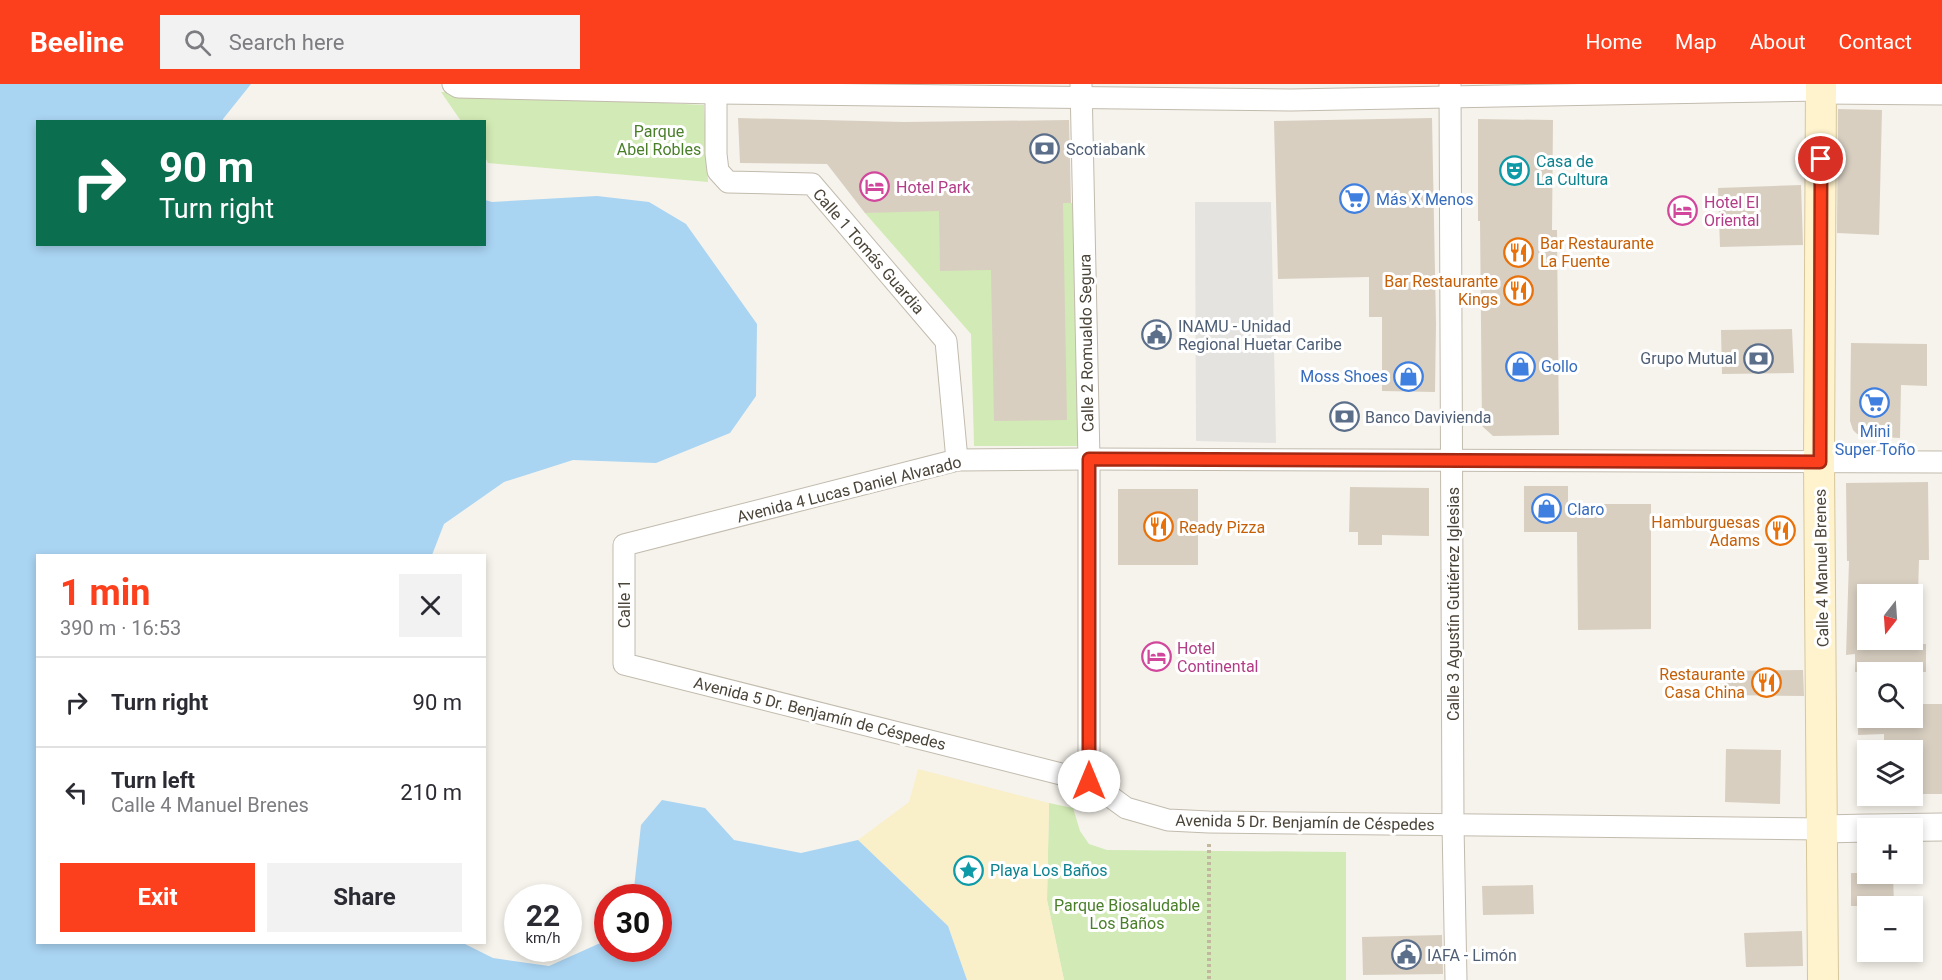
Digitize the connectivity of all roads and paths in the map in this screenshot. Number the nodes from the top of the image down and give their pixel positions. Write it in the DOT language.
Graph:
graph roads {
  1 [pos="456,86"];
  2 [pos="1821,87"];
  3 [pos="716,88"];
  4 [pos="1081,91"];
  5 [pos="1450,91"];
  6 [pos="1942,91"];
  7 [pos="1089,459"];
  8 [pos="957,460"];
  9 [pos="1453,460"];
  10 [pos="1820,462"];
  11 [pos="1942,462"];
  12 [pos="624,545"];
  13 [pos="624,664"];
  14 [pos="1089,781"];
  15 [pos="1209,822"];
  16 [pos="1453,825"];
  17 [pos="1923,827"];
  18 [pos="1942,827"];
  19 [pos="1857,828"];
  20 [pos="1823,829"];
  21 [pos="1209,980"];
  22 [pos="1456,980"];
  23 [pos="1823,980"];
  1 -- 3 [label="street"];
  2 -- 5 [label="street"];
  2 -- 6 [label="street"];
  2 -- 10 [label="main road, Calle 4 Manuel Brenes"];
  3 -- 4 [label="street"];
  3 -- 8 [label="street, Calle 1 Tomás Guardia"];
  4 -- 5 [label="street"];
  4 -- 7 [label="street, Calle 2 Romualdo Segura"];
  5 -- 9 [label="street, Calle 3 Agustín Gutiérrez Iglesias"];
  7 -- 8 [label="street, Avenida 4 Lucas Daniel Alvarado"];
  7 -- 9 [label="street, Avenida 4 Lucas Daniel Alvarado"];
  7 -- 14 [label="street, Calle 2 Romualdo Segura"];
  8 -- 12 [label="street, Avenida 4 Lucas Daniel Alvarado"];
  9 -- 10 [label="street, Avenida 4 Lucas Daniel Alvarado"];
  9 -- 16 [label="street, Calle 3 Agustín Gutiérrez Iglesias"];
  10 -- 11 [label="street, Avenida 4 Lucas Daniel Alvarado"];
  10 -- 20 [label="main road, Calle 4 Manuel Brenes"];
  12 -- 13 [label="street, Calle 1"];
  13 -- 14 [label="street, Avenida 5 Dr. Benjamín de Céspedes"];
  14 -- 15 [label="street, Avenida 5 Dr. Benjamín de Céspedes"];
  15 -- 16 [label="street, Avenida 5 Dr. Benjamín de Céspedes"];
  15 -- 21 [label="path"];
  16 -- 20 [label="street, Avenida 5 Dr. Benjamín de Céspedes"];
  16 -- 22 [label="street, Calle 3 Agustín Gutiérrez Iglesias"];
  17 -- 18 [label="street, Avenida 5 Dr. Benjamín de Céspedes"];
  19 -- 20 [label="street, Avenida 5 Dr. Benjamín de Céspedes"];
  20 -- 23 [label="main road, Calle 4 Manuel Brenes"];
}
